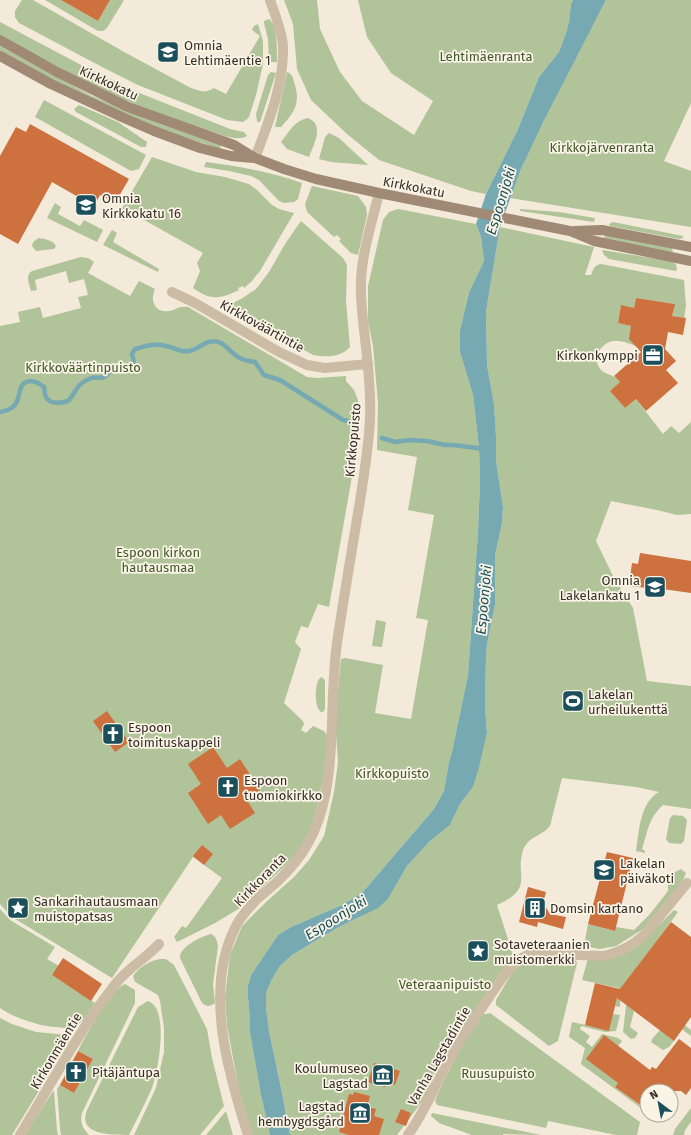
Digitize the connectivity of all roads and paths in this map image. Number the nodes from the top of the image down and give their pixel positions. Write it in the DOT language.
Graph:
graph roads {
  1 [pos="270,0"];
  2 [pos="0,40"];
  3 [pos="0,56"];
  4 [pos="255,158"];
  5 [pos="379,193"];
  6 [pos="570,231"];
  7 [pos="691,247"];
  8 [pos="691,261"];
  9 [pos="172,292"];
  10 [pos="368,364"];
  11 [pos="332,715"];
  12 [pos="688,883"];
  13 [pos="159,944"];
  14 [pos="20,1135"];
  15 [pos="248,1135"];
  16 [pos="408,1135"];
  1 -- 4 [label="street"];
  2 -- 4 [label="main road, Kirkkokatu"];
  3 -- 4 [label="main road, Kirkkokatu"];
  4 -- 5 [label="main road, Kirkkokatu"];
  5 -- 6 [label="main road, Kirkkokatu"];
  5 -- 10 [label="street, Kirkkopuisto"];
  6 -- 7 [label="main road, Kirkkokatu"];
  6 -- 8 [label="main road, Kirkkokatu"];
  9 -- 10 [label="street, Kirkkoväärtintie"];
  10 -- 11 [label="street, Kirkkopuisto"];
  11 -- 15 [label="street, Kirkkoranta"];
  12 -- 16 [label="street, Vanha Lagstadintie"];
  13 -- 14 [label="street, Kirkonmäentie"];
}
